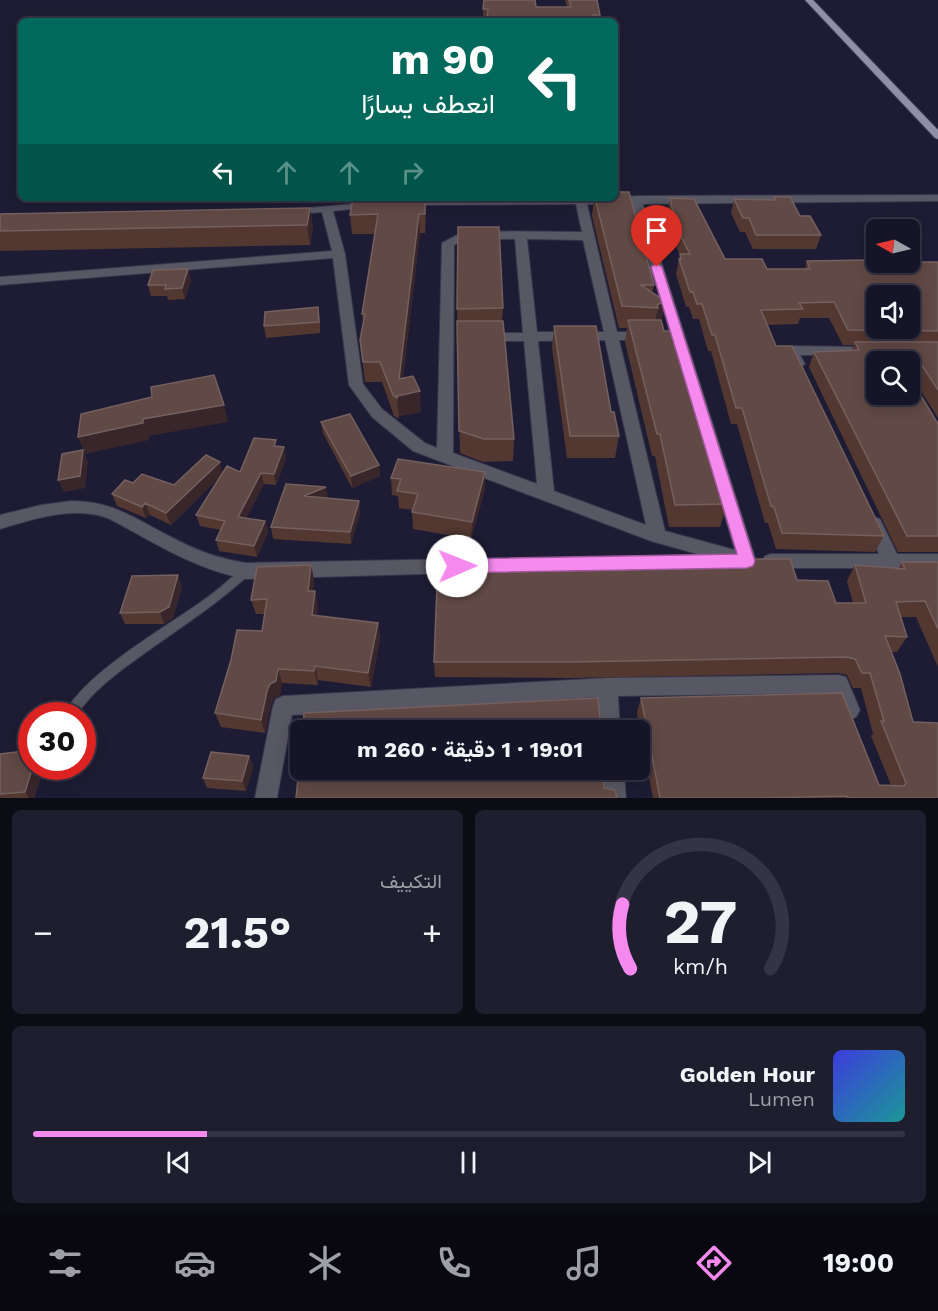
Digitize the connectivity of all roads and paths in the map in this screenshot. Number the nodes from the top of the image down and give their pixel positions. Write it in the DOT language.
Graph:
graph roads {
  1 [pos="809,0"];
  2 [pos="938,136"];
  3 [pos="938,198"];
  4 [pos="618,199"];
  5 [pos="636,199"];
  6 [pos="486,201"];
  7 [pos="580,201"];
  8 [pos="327,208"];
  9 [pos="275,213"];
  10 [pos="520,236"];
  11 [pos="588,236"];
  12 [pos="339,254"];
  13 [pos="0,281"];
  14 [pos="657,336"];
  15 [pos="457,337"];
  16 [pos="611,337"];
  17 [pos="531,338"];
  18 [pos="875,351"];
  19 [pos="806,382"];
  20 [pos="445,456"];
  21 [pos="546,494"];
  22 [pos="867,509"];
  23 [pos="0,522"];
  24 [pos="657,536"];
  25 [pos="679,561"];
  26 [pos="747,561"];
  27 [pos="938,561"];
  28 [pos="892,562"];
  29 [pos="476,565"];
  30 [pos="246,571"];
  31 [pos="607,687"];
  32 [pos="79,702"];
  33 [pos="609,720"];
  34 [pos="855,726"];
  35 [pos="614,780"];
  36 [pos="266,798"];
  37 [pos="615,798"];
  1 -- 2 [label="main road"];
  3 -- 5 [label="street"];
  4 -- 5 [label="street"];
  5 -- 26 [label="street"];
  6 -- 8 [label="street"];
  7 -- 11 [label="street"];
  8 -- 9 [label="street"];
  8 -- 12 [label="street"];
  10 -- 11 [label="street"];
  10 -- 15 [label="street"];
  10 -- 17 [label="street"];
  11 -- 16 [label="street"];
  12 -- 13 [label="street"];
  12 -- 20 [label="street"];
  14 -- 16 [label="street"];
  15 -- 17 [label="street"];
  15 -- 20 [label="street"];
  16 -- 17 [label="street"];
  16 -- 24 [label="street"];
  17 -- 21 [label="street"];
  18 -- 19 [label="street"];
  20 -- 21 [label="street"];
  21 -- 24 [label="street"];
  22 -- 28 [label="street"];
  23 -- 30 [label="street"];
  24 -- 26 [label="street"];
  25 -- 26 [label="street"];
  26 -- 28 [label="street"];
  27 -- 28 [label="street"];
  29 -- 30 [label="street"];
  30 -- 32 [label="lane"];
  31 -- 33 [label="street"];
  31 -- 34 [label="street"];
  31 -- 36 [label="street"];
  35 -- 37 [label="street"];
}
